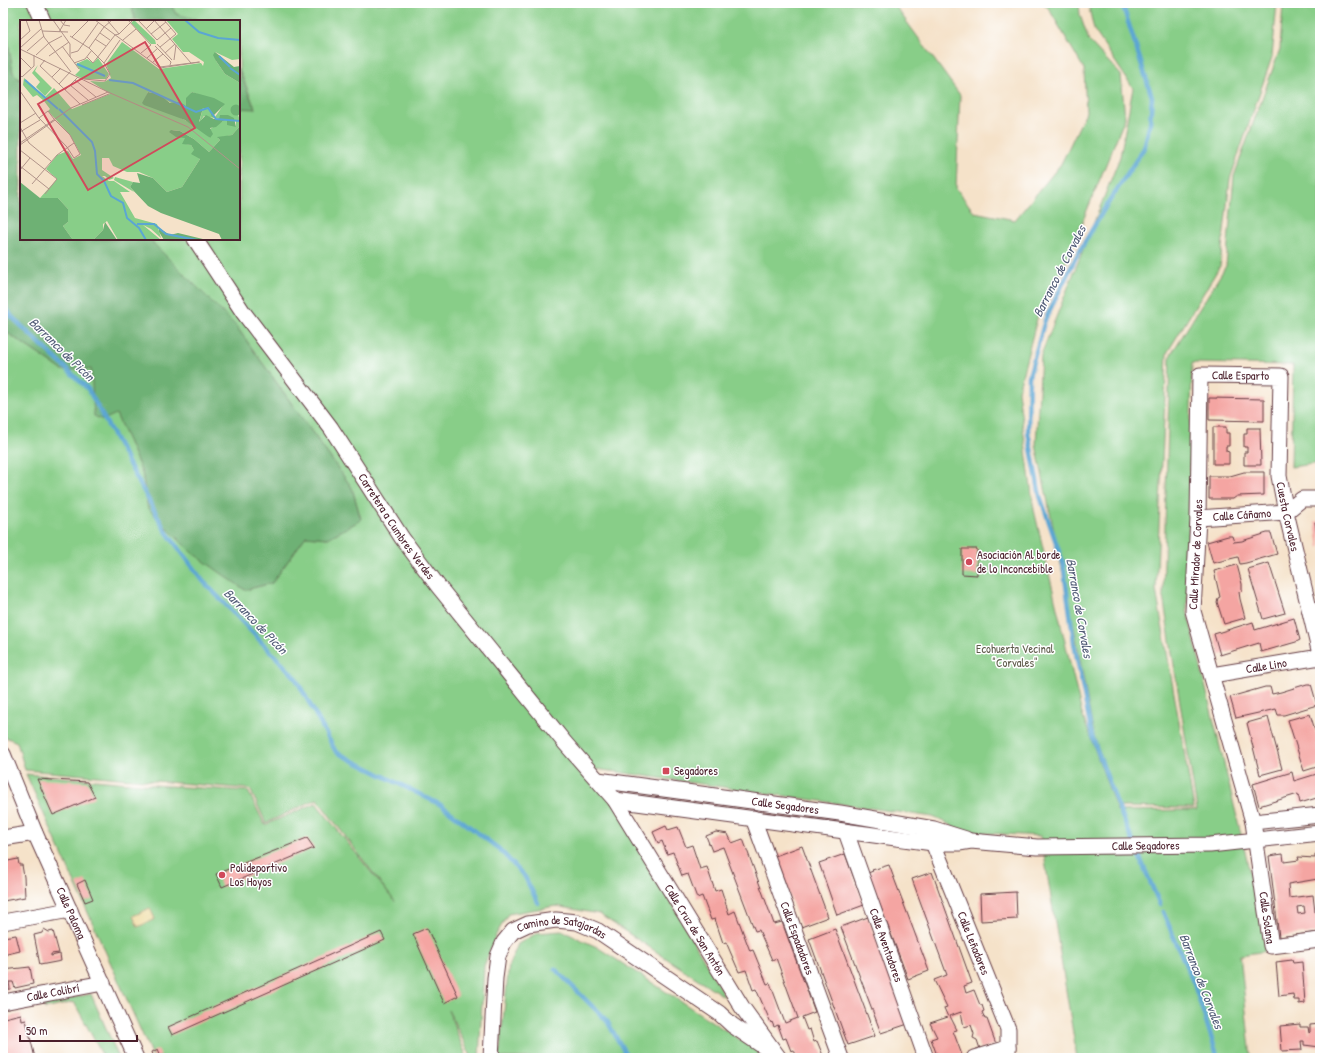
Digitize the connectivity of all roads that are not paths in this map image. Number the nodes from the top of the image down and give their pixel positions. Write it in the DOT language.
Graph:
graph roads {
  1 [pos="35,3"];
  2 [pos="43,20"];
  3 [pos="196,240"];
  4 [pos="1200,375"];
  5 [pos="1281,376"];
  6 [pos="1320,499"];
  7 [pos="1286,512"];
  8 [pos="1198,518"];
  9 [pos="1320,654"];
  10 [pos="1320,657"];
  11 [pos="1212,675"];
  12 [pos="3,754"];
  13 [pos="6,766"];
  14 [pos="598,780"];
  15 [pos="615,800"];
  16 [pos="1320,815"];
  17 [pos="753,818"];
  18 [pos="1253,822"];
  19 [pos="846,832"];
  20 [pos="35,833"];
  21 [pos="1320,833"];
  22 [pos="934,836"];
  23 [pos="3,838"];
  24 [pos="1256,840"];
  25 [pos="70,910"];
  26 [pos="3,922"];
  27 [pos="1320,940"];
  28 [pos="103,983"];
  29 [pos="3,1002"];
  30 [pos="742,1006"];
  31 [pos="719,1013"];
  32 [pos="751,1019"];
  33 [pos="732,1025"];
  34 [pos="1008,1053"];
  35 [pos="778,1057"];
  36 [pos="136,1058"];
  37 [pos="491,1058"];
  38 [pos="841,1058"];
  39 [pos="926,1058"];
  40 [pos="974,1058"];
  1 -- 2 [label="street"];
  3 -- 14 [label="street, Carretera a Cumbres Verdes"];
  4 -- 5 [label="street, Calle Esparto"];
  4 -- 8 [label="street, Calle Mirador de Corvales"];
  5 -- 7 [label="street, Cuesta Corvales"];
  6 -- 7 [label="street"];
  7 -- 8 [label="street, Calle Cáñamo"];
  7 -- 9 [label="street, Cuesta Corvales"];
  8 -- 11 [label="street, Calle Mirador de Corvales"];
  10 -- 11 [label="street, Calle Lino"];
  11 -- 18 [label="street, Calle Mirador de Corvales"];
  12 -- 13 [label="street, Calle Paloma"];
  13 -- 20 [label="street, Calle Paloma"];
  14 -- 15 [label="street, Carretera a Cumbres Verdes"];
  14 -- 22 [label="street, Calle Segadores"];
  15 -- 17 [label="street, Calle Segadores"];
  15 -- 30 [label="street, Calle Cruz de San Antón"];
  16 -- 18 [label="street"];
  17 -- 19 [label="street, Calle Segadores"];
  17 -- 38 [label="street, Calle Espadadores"];
  18 -- 24 [label="street, Calle Mirador de Corvales"];
  19 -- 22 [label="street, Calle Segadores"];
  19 -- 39 [label="street, Calle Aventadores"];
  20 -- 23 [label="street"];
  20 -- 25 [label="street, Calle Paloma"];
  21 -- 24 [label="street, Calle Segadores"];
  22 -- 24 [label="street, Calle Segadores"];
  22 -- 34 [label="street, Calle Leñadores"];
  24 -- 27 [label="street, Calle Solana"];
  25 -- 26 [label="street"];
  25 -- 28 [label="street, Calle Paloma"];
  28 -- 29 [label="street, Calle Colibrí"];
  28 -- 36 [label="street, Calle Paloma"];
  30 -- 31 [label="street"];
  30 -- 32 [label="street, Calle Cruz de San Antón"];
  31 -- 33 [label="street, Camino de Satajardas"];
  31 -- 37 [label="street, Camino de Satajardas"];
  32 -- 33 [label="street"];
  32 -- 35 [label="street, Calle Cruz de San Antón"];
  33 -- 35 [label="street, Camino de Satajardas"];
  34 -- 40 [label="street"];
}
